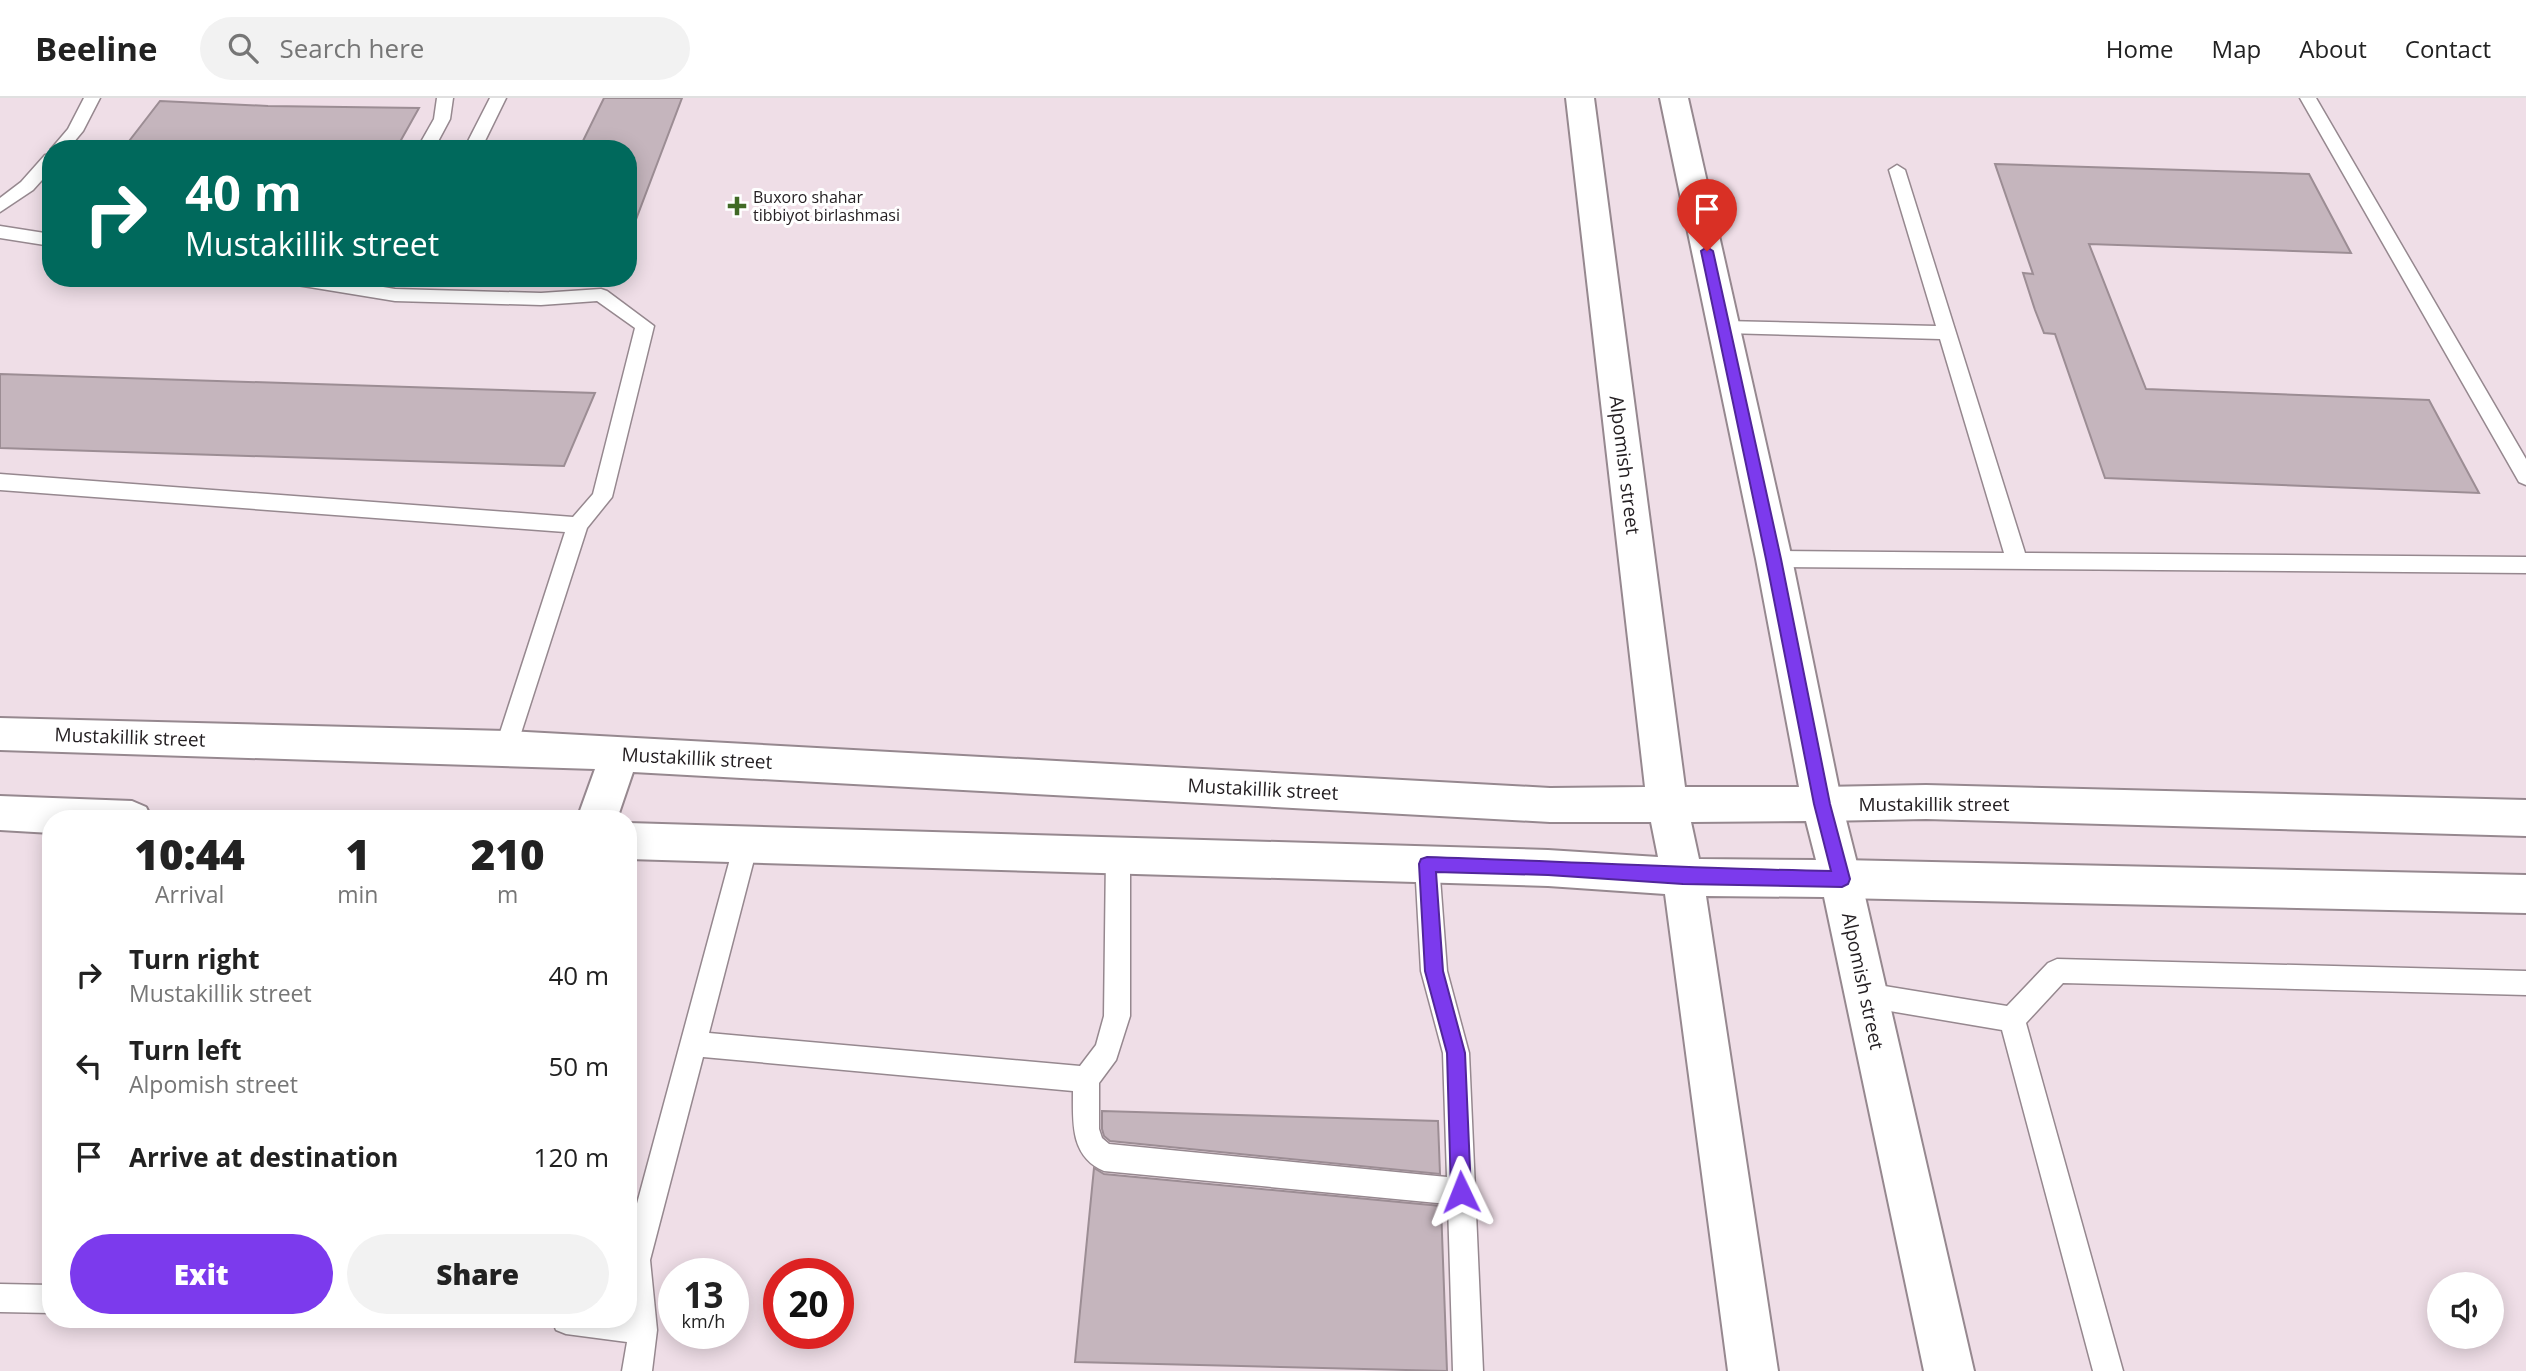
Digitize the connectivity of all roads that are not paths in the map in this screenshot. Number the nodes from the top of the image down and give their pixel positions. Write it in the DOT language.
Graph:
graph roads {
  1 [pos="92,98"];
  2 [pos="445,98"];
  3 [pos="498,98"];
  4 [pos="1580,98"];
  5 [pos="1674,98"];
  6 [pos="2308,98"];
  7 [pos="67,140"];
  8 [pos="430,140"];
  9 [pos="477,140"];
  10 [pos="42,169"];
  11 [pos="1897,170"];
  12 [pos="0,206"];
  13 [pos="0,232"];
  14 [pos="42,239"];
  15 [pos="400,287"];
  16 [pos="1724,327"];
  17 [pos="1948,333"];
  18 [pos="2526,477"];
  19 [pos="0,482"];
  20 [pos="578,525"];
  21 [pos="1774,559"];
  22 [pos="2017,561"];
  23 [pos="2526,565"];
  24 [pos="0,734"];
  25 [pos="506,748"];
  26 [pos="620,754"];
  27 [pos="1667,804"];
  28 [pos="1822,804"];
  29 [pos="600,810"];
  30 [pos="0,813"];
  31 [pos="42,815"];
  32 [pos="2526,818"];
  33 [pos="637,841"];
  34 [pos="746,844"];
  35 [pos="1118,855"];
  36 [pos="1427,864"];
  37 [pos="1683,877"];
  38 [pos="1842,879"];
  39 [pos="2526,894"];
  40 [pos="2526,983"];
  41 [pos="1866,995"];
  42 [pos="2012,1019"];
  43 [pos="693,1044"];
  44 [pos="1086,1079"];
  45 [pos="1461,1192"];
  46 [pos="637,1256"];
  47 [pos="637,1270"];
  48 [pos="0,1298"];
  49 [pos="42,1299"];
  50 [pos="628,1328"];
  51 [pos="643,1330"];
  52 [pos="637,1371"];
  53 [pos="1468,1371"];
  54 [pos="1753,1371"];
  55 [pos="1949,1371"];
  56 [pos="2108,1371"];
  1 -- 7 [label="lane"];
  2 -- 8 [label="lane"];
  3 -- 9 [label="lane"];
  4 -- 27 [label="main road, Alpomish street"];
  5 -- 16 [label="main road, Alpomish street"];
  6 -- 18 [label="lane"];
  10 -- 12 [label="lane"];
  11 -- 17 [label="lane"];
  13 -- 14 [label="lane"];
  15 -- 20 [label="lane"];
  16 -- 17 [label="lane"];
  16 -- 21 [label="main road, Alpomish street"];
  17 -- 22 [label="lane"];
  19 -- 20 [label="lane"];
  20 -- 25 [label="lane"];
  21 -- 22 [label="lane"];
  21 -- 28 [label="main road, Alpomish street"];
  22 -- 23 [label="lane"];
  24 -- 25 [label="main road, Mustakillik street"];
  25 -- 26 [label="main road, Mustakillik street"];
  26 -- 27 [label="main road, Mustakillik street"];
  26 -- 29 [label="main road"];
  27 -- 28 [label="main road, Mustakillik street"];
  27 -- 37 [label="main road, Alpomish street"];
  28 -- 32 [label="main road, Mustakillik street"];
  28 -- 38 [label="main road, Alpomish street"];
  30 -- 31 [label="main road"];
  33 -- 34 [label="main road"];
  34 -- 35 [label="main road"];
  34 -- 43 [label="lane"];
  35 -- 36 [label="main road"];
  35 -- 44 [label="lane"];
  36 -- 37 [label="main road"];
  36 -- 45 [label="lane"];
  37 -- 38 [label="main road"];
  37 -- 54 [label="main road, Alpomish street"];
  38 -- 39 [label="main road"];
  38 -- 41 [label="main road, Alpomish street"];
  40 -- 42 [label="lane"];
  41 -- 42 [label="lane"];
  41 -- 55 [label="main road, Alpomish street"];
  42 -- 56 [label="lane"];
  43 -- 44 [label="lane"];
  43 -- 46 [label="lane"];
  44 -- 45 [label="lane"];
  45 -- 53 [label="lane"];
  47 -- 51 [label="lane"];
  48 -- 49 [label="lane"];
  50 -- 51 [label="lane"];
  51 -- 52 [label="lane"];
}
